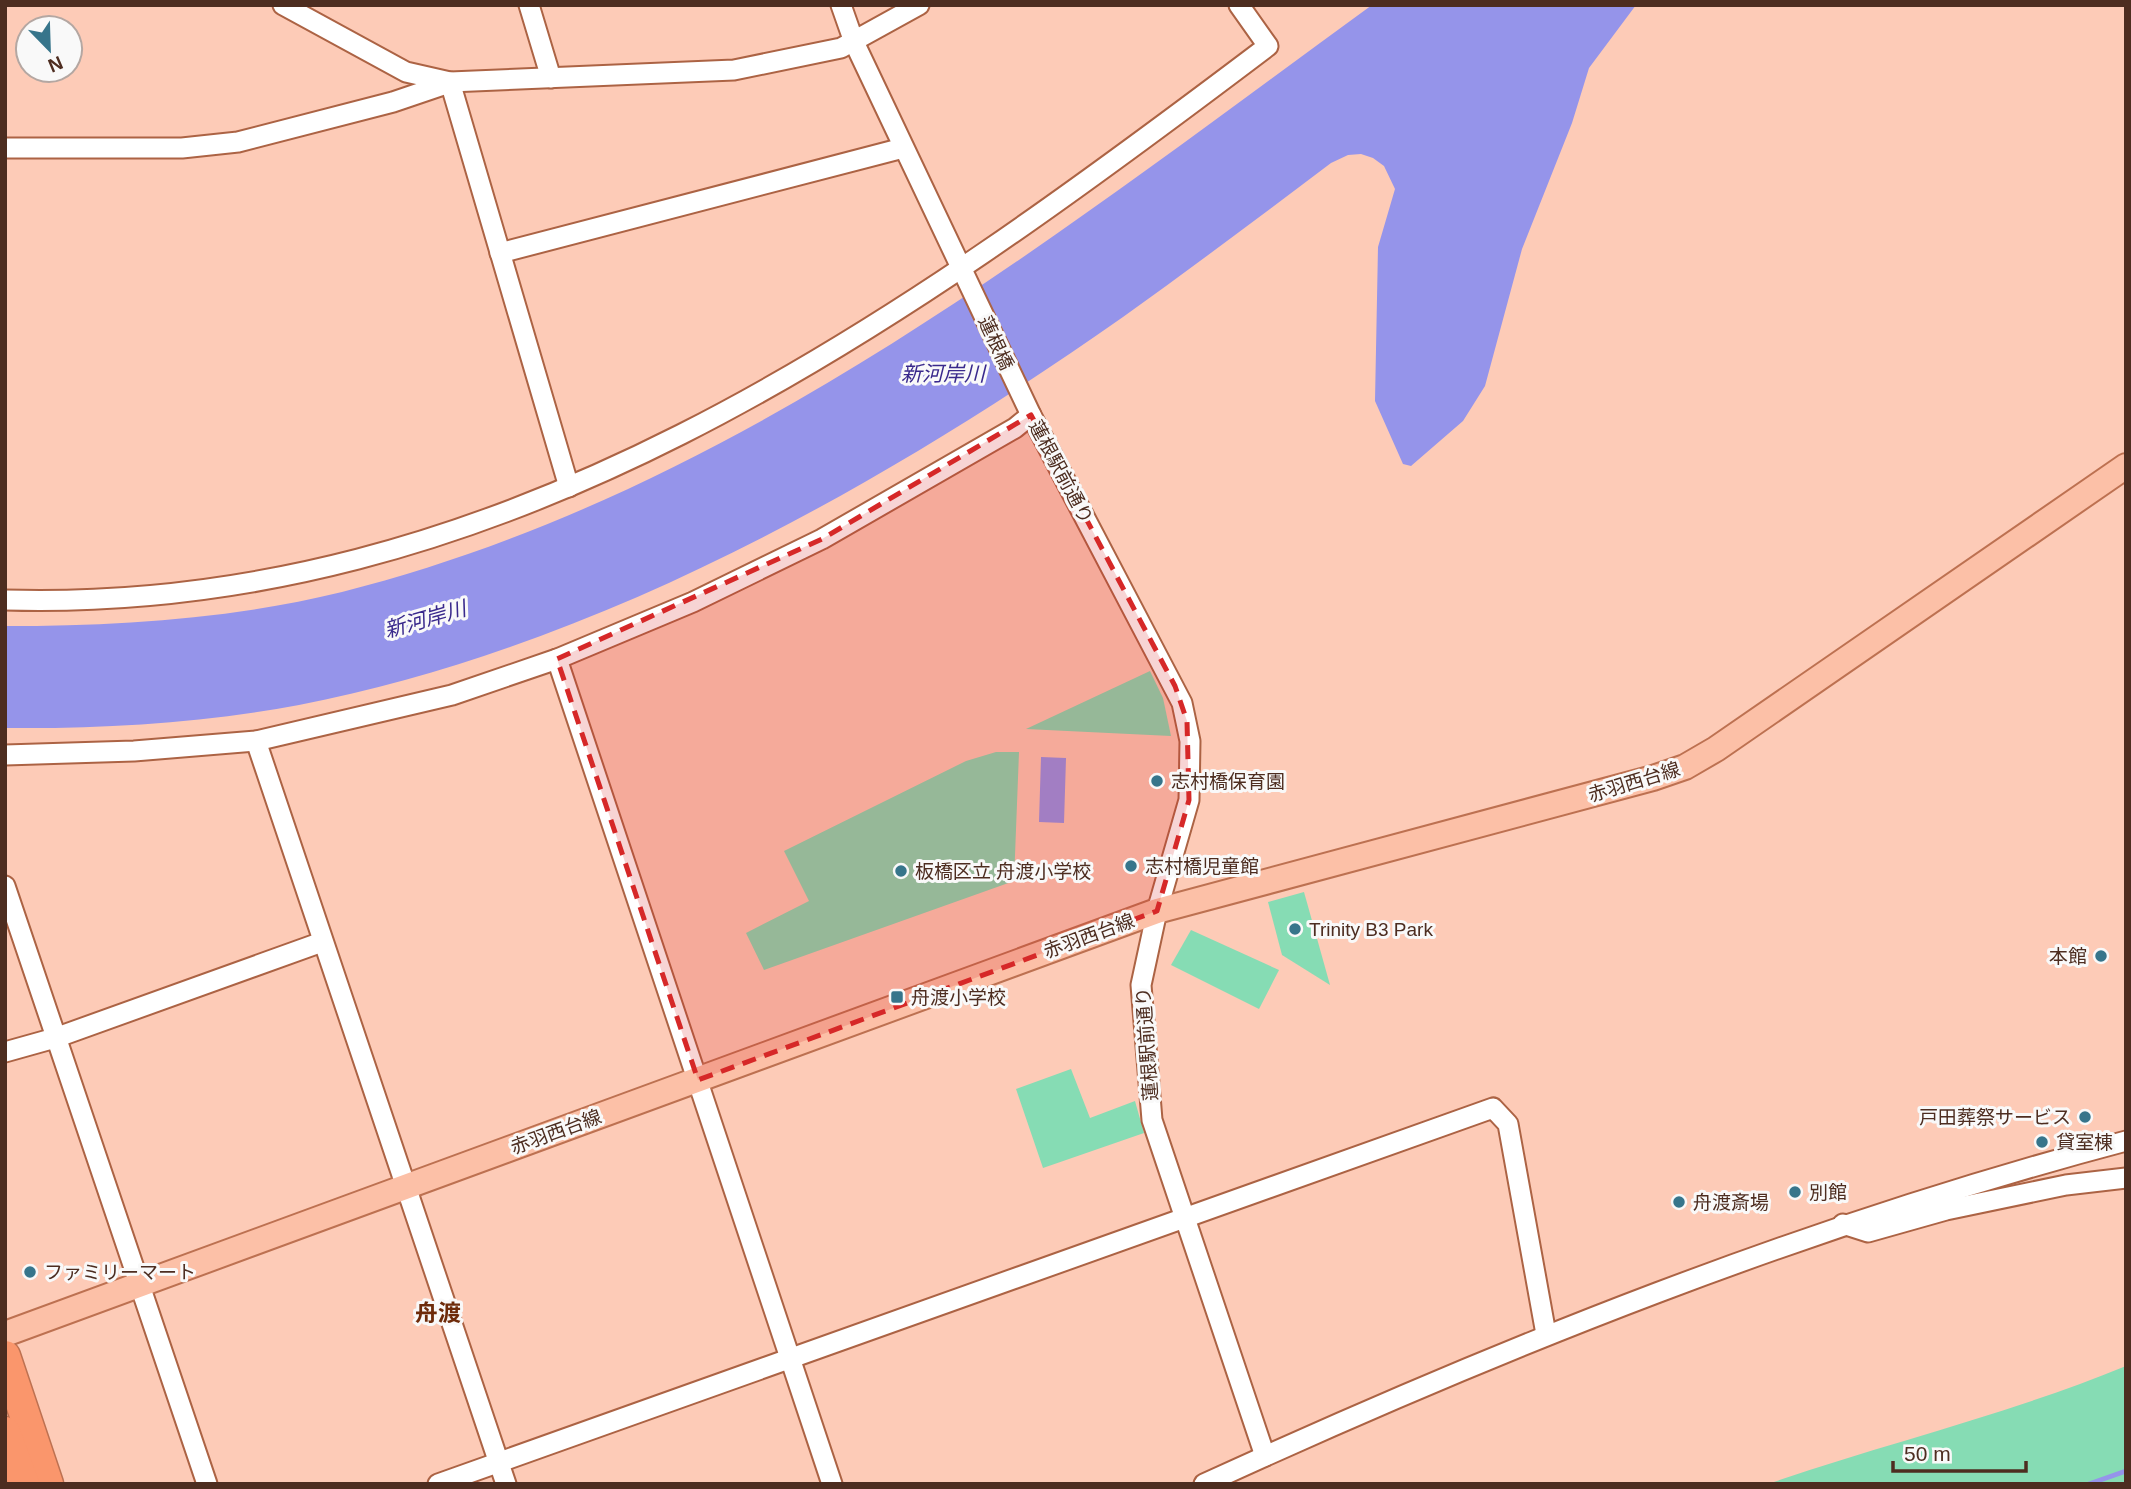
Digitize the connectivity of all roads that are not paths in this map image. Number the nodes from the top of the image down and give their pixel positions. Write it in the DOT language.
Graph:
graph roads {
  1 [pos="283,5"];
  2 [pos="529,5"];
  3 [pos="841,5"];
  4 [pos="919,5"];
  5 [pos="1239,5"];
  6 [pos="854,42"];
  7 [pos="551,78"];
  8 [pos="450,82"];
  9 [pos="5,148"];
  10 [pos="904,148"];
  11 [pos="500,253"];
  12 [pos="964,274"];
  13 [pos="1029,411"];
  14 [pos="2126,466"];
  15 [pos="569,486"];
  16 [pos="5,600"];
  17 [pos="557,659"];
  18 [pos="256,741"];
  19 [pos="5,755"];
  20 [pos="5,886"];
  21 [pos="1157,911"];
  22 [pos="322,942"];
  23 [pos="55,1038"];
  24 [pos="5,1052"];
  25 [pos="698,1080"];
  26 [pos="2126,1142"];
  27 [pos="2126,1178"];
  28 [pos="405,1186"];
  29 [pos="1186,1219"];
  30 [pos="1843,1224"];
  31 [pos="139,1285"];
  32 [pos="5,1334"];
  33 [pos="1546,1334"];
  34 [pos="789,1360"];
  35 [pos="10,1367"];
  36 [pos="5,1432"];
  37 [pos="1265,1456"];
  38 [pos="499,1461"];
  39 [pos="24,1484"];
  40 [pos="48,1484"];
  41 [pos="68,1484"];
  42 [pos="207,1484"];
  43 [pos="438,1484"];
  44 [pos="506,1484"];
  45 [pos="832,1484"];
  46 [pos="1204,1484"];
  1 -- 8 [label="street"];
  2 -- 7 [label="street"];
  3 -- 6 [label="street"];
  4 -- 6 [label="street"];
  5 -- 12 [label="street"];
  6 -- 7 [label="street"];
  6 -- 10 [label="street"];
  7 -- 8 [label="street"];
  8 -- 9 [label="street"];
  8 -- 11 [label="street"];
  10 -- 11 [label="street"];
  10 -- 12 [label="street"];
  11 -- 15 [label="street"];
  12 -- 13 [label="street, 蓮根橋"];
  12 -- 15 [label="street"];
  13 -- 17 [label="street"];
  13 -- 21 [label="street, 蓮根駅前通り"];
  14 -- 21 [label="main road, 赤羽西台線"];
  15 -- 16 [label="street"];
  17 -- 18 [label="street"];
  17 -- 25 [label="street"];
  18 -- 19 [label="street"];
  18 -- 22 [label="street"];
  20 -- 23 [label="street"];
  21 -- 25 [label="main road, 赤羽西台線"];
  21 -- 29 [label="street, 蓮根駅前通り"];
  22 -- 23 [label="street"];
  22 -- 28 [label="street"];
  23 -- 24 [label="street"];
  23 -- 31 [label="street"];
  25 -- 28 [label="main road, 赤羽西台線"];
  25 -- 34 [label="street"];
  26 -- 30 [label="street"];
  27 -- 30 [label="street"];
  28 -- 31 [label="main road, 赤羽西台線"];
  28 -- 38 [label="street"];
  29 -- 33 [label="street"];
  29 -- 34 [label="street"];
  29 -- 37 [label="street, 蓮根駅前通り"];
  30 -- 33 [label="street"];
  31 -- 32 [label="main road, 赤羽西台線"];
  31 -- 42 [label="street"];
  33 -- 37 [label="street"];
  34 -- 38 [label="street"];
  34 -- 45 [label="street"];
  35 -- 40 [label="highway"];
  35 -- 41 [label="highway"];
  36 -- 39 [label="highway"];
  37 -- 46 [label="street"];
  38 -- 43 [label="street"];
  38 -- 44 [label="street"];
}
